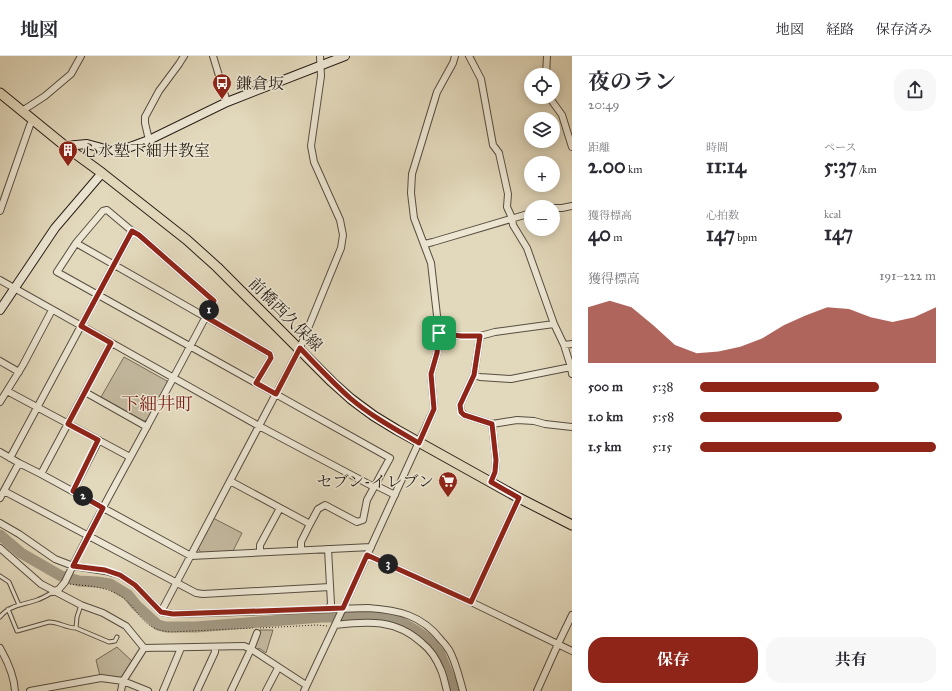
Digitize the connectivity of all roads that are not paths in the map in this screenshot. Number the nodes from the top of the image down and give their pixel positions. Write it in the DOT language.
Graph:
graph roads {
  1 [pos="81,56"];
  2 [pos="184,56"];
  3 [pos="213,56"];
  4 [pos="320,56"];
  5 [pos="345,56"];
  6 [pos="455,56"];
  7 [pos="470,56"];
  8 [pos="547,56"];
  9 [pos="321,65"];
  10 [pos="546,68"];
  11 [pos="0,93"];
  12 [pos="227,102"];
  13 [pos="554,104"];
  14 [pos="22,111"];
  15 [pos="33,119"];
  16 [pos="149,140"];
  17 [pos="65,146"];
  18 [pos="572,147"];
  19 [pos="102,173"];
  20 [pos="572,206"];
  21 [pos="560,208"];
  22 [pos="0,211"];
  23 [pos="524,215"];
  24 [pos="512,218"];
  25 [pos="132,231"];
  26 [pos="76,243"];
  27 [pos="425,244"];
  28 [pos="114,264"];
  29 [pos="0,280"];
  30 [pos="14,288"];
  31 [pos="98,294"];
  32 [pos="0,310"];
  33 [pos="52,310"];
  34 [pos="206,317"];
  35 [pos="554,324"];
  36 [pos="81,326"];
  37 [pos="439,333"];
  38 [pos="480,336"];
  39 [pos="111,343"];
  40 [pos="572,344"];
  41 [pos="564,345"];
  42 [pos="190,346"];
  43 [pos="300,348"];
  44 [pos="0,361"];
  45 [pos="571,367"];
  46 [pos="19,372"];
  47 [pos="572,374"];
  48 [pos="474,375"];
  49 [pos="173,378"];
  50 [pos="256,383"];
  51 [pos="7,391"];
  52 [pos="85,392"];
  53 [pos="276,394"];
  54 [pos="0,402"];
  55 [pos="37,407"];
  56 [pos="68,424"];
  57 [pos="492,424"];
  58 [pos="259,426"];
  59 [pos="147,427"];
  60 [pos="572,427"];
  61 [pos="98,440"];
  62 [pos="419,443"];
  63 [pos="0,452"];
  64 [pos="130,457"];
  65 [pos="10,458"];
  66 [pos="19,463"];
  67 [pos="41,474"];
  68 [pos="230,481"];
  69 [pos="491,482"];
  70 [pos="375,486"];
  71 [pos="4,491"];
  72 [pos="73,491"];
  73 [pos="395,495"];
  74 [pos="0,498"];
  75 [pos="519,498"];
  76 [pos="103,508"];
  77 [pos="280,508"];
  78 [pos="0,523"];
  79 [pos="310,524"];
  80 [pos="572,525"];
  81 [pos="89,536"];
  82 [pos="371,547"];
  83 [pos="0,548"];
  84 [pos="328,549"];
  85 [pos="301,550"];
  86 [pos="260,552"];
  87 [pos="367,555"];
  88 [pos="191,556"];
  89 [pos="72,567"];
  90 [pos="0,576"];
  91 [pos="177,583"];
  92 [pos="330,587"];
  93 [pos="53,592"];
  94 [pos="471,602"];
  95 [pos="19,605"];
  96 [pos="81,605"];
  97 [pos="8,609"];
  98 [pos="328,609"];
  99 [pos="343,609"];
  100 [pos="161,612"];
  101 [pos="572,615"];
  102 [pos="0,617"];
  103 [pos="336,624"];
  104 [pos="76,628"];
  105 [pos="257,633"];
  106 [pos="117,637"];
  107 [pos="558,644"];
  108 [pos="215,647"];
  109 [pos="0,648"];
  110 [pos="144,648"];
  111 [pos="181,648"];
  112 [pos="251,649"];
  113 [pos="572,651"];
  114 [pos="278,668"];
  115 [pos="123,681"];
  116 [pos="305,688"];
  117 [pos="42,690"];
  118 [pos="14,691"];
  119 [pos="30,691"];
  120 [pos="121,691"];
  121 [pos="148,691"];
  122 [pos="163,691"];
  123 [pos="197,691"];
  124 [pos="231,691"];
  125 [pos="266,691"];
  126 [pos="447,691"];
  127 [pos="463,691"];
  128 [pos="537,691"];
  1 -- 14 [label="street"];
  2 -- 16 [label="street"];
  3 -- 12 [label="street"];
  4 -- 9 [label="street"];
  5 -- 9 [label="street"];
  6 -- 27 [label="street"];
  7 -- 24 [label="street"];
  8 -- 10 [label="street"];
  9 -- 12 [label="street"];
  9 -- 43 [label="street"];
  11 -- 14 [label="main road, 前橋西久保線"];
  12 -- 16 [label="street"];
  13 -- 18 [label="street"];
  14 -- 15 [label="main road, 前橋西久保線"];
  15 -- 17 [label="main road, 前橋西久保線"];
  15 -- 22 [label="street"];
  16 -- 17 [label="street"];
  17 -- 19 [label="main road, 前橋西久保線"];
  19 -- 30 [label="street"];
  19 -- 43 [label="main road, 前橋西久保線"];
  20 -- 21 [label="street"];
  23 -- 24 [label="street"];
  24 -- 27 [label="street"];
  24 -- 35 [label="street"];
  25 -- 26 [label="street"];
  25 -- 28 [label="street"];
  25 -- 34 [label="street"];
  26 -- 28 [label="street"];
  26 -- 31 [label="street"];
  27 -- 37 [label="street"];
  28 -- 31 [label="street"];
  28 -- 34 [label="street"];
  29 -- 30 [label="street"];
  30 -- 32 [label="street"];
  30 -- 33 [label="street"];
  31 -- 36 [label="street"];
  31 -- 42 [label="street"];
  33 -- 36 [label="street"];
  33 -- 46 [label="street"];
  34 -- 42 [label="street"];
  34 -- 50 [label="street"];
  35 -- 38 [label="street"];
  35 -- 41 [label="street"];
  36 -- 39 [label="street"];
  36 -- 55 [label="street"];
  37 -- 38 [label="street"];
  37 -- 62 [label="street"];
  38 -- 48 [label="street"];
  39 -- 49 [label="street"];
  39 -- 52 [label="street"];
  40 -- 41 [label="street"];
  41 -- 45 [label="street"];
  42 -- 49 [label="street"];
  42 -- 50 [label="street"];
  43 -- 53 [label="street"];
  43 -- 62 [label="main road, 前橋西久保線"];
  44 -- 46 [label="street"];
  45 -- 47 [label="street"];
  45 -- 48 [label="street"];
  46 -- 51 [label="street"];
  48 -- 57 [label="street"];
  49 -- 58 [label="street"];
  49 -- 59 [label="street"];
  50 -- 53 [label="street"];
  51 -- 54 [label="street"];
  51 -- 55 [label="street"];
  52 -- 56 [label="street"];
  52 -- 59 [label="street"];
  53 -- 58 [label="street"];
  53 -- 70 [label="street"];
  55 -- 56 [label="street"];
  55 -- 65 [label="street"];
  56 -- 61 [label="street"];
  56 -- 67 [label="street"];
  57 -- 60 [label="street"];
  57 -- 69 [label="street"];
  58 -- 68 [label="street"];
  58 -- 70 [label="street"];
  59 -- 64 [label="street"];
  61 -- 64 [label="street"];
  61 -- 72 [label="street"];
  62 -- 69 [label="main road, 前橋西久保線"];
  62 -- 73 [label="street"];
  63 -- 65 [label="street"];
  64 -- 76 [label="street"];
  65 -- 66 [label="street"];
  66 -- 67 [label="street"];
  66 -- 71 [label="street"];
  67 -- 72 [label="street"];
  68 -- 77 [label="street"];
  68 -- 88 [label="street"];
  69 -- 75 [label="main road, 前橋西久保線"];
  70 -- 73 [label="street"];
  70 -- 79 [label="street"];
  71 -- 74 [label="street"];
  71 -- 81 [label="street"];
  72 -- 76 [label="street"];
  73 -- 82 [label="street"];
  75 -- 80 [label="main road, 前橋西久保線"];
  75 -- 94 [label="street"];
  76 -- 81 [label="street"];
  76 -- 88 [label="street"];
  77 -- 79 [label="street"];
  77 -- 86 [label="street"];
  78 -- 89 [label="street"];
  79 -- 85 [label="street"];
  81 -- 89 [label="street"];
  81 -- 91 [label="street"];
  82 -- 84 [label="street"];
  82 -- 87 [label="street"];
  83 -- 93 [label="street"];
  84 -- 85 [label="street"];
  84 -- 92 [label="street"];
  85 -- 86 [label="street"];
  86 -- 88 [label="street"];
  87 -- 94 [label="street"];
  87 -- 99 [label="street"];
  88 -- 91 [label="street"];
  89 -- 93 [label="street"];
  89 -- 100 [label="street"];
  90 -- 95 [label="lane"];
  91 -- 92 [label="street"];
  91 -- 100 [label="street"];
  92 -- 98 [label="street"];
  93 -- 95 [label="lane"];
  93 -- 96 [label="street"];
  94 -- 107 [label="street"];
  95 -- 97 [label="lane"];
  96 -- 104 [label="lane"];
  96 -- 110 [label="street"];
  97 -- 102 [label="lane"];
  97 -- 104 [label="lane"];
  98 -- 99 [label="street"];
  98 -- 100 [label="street"];
  99 -- 103 [label="street"];
  99 -- 127 [label="street"];
  101 -- 107 [label="street"];
  103 -- 116 [label="street"];
  103 -- 126 [label="street"];
  104 -- 106 [label="lane"];
  105 -- 112 [label="street"];
  107 -- 113 [label="street"];
  107 -- 128 [label="street"];
  108 -- 111 [label="street"];
  108 -- 112 [label="street"];
  108 -- 123 [label="street"];
  109 -- 118 [label="street"];
  110 -- 111 [label="street"];
  110 -- 115 [label="street"];
  111 -- 122 [label="street"];
  112 -- 114 [label="street"];
  112 -- 124 [label="street"];
  114 -- 116 [label="street"];
  114 -- 125 [label="street"];
  115 -- 117 [label="street"];
  115 -- 120 [label="street"];
  115 -- 121 [label="street"];
  117 -- 119 [label="street"];
}
